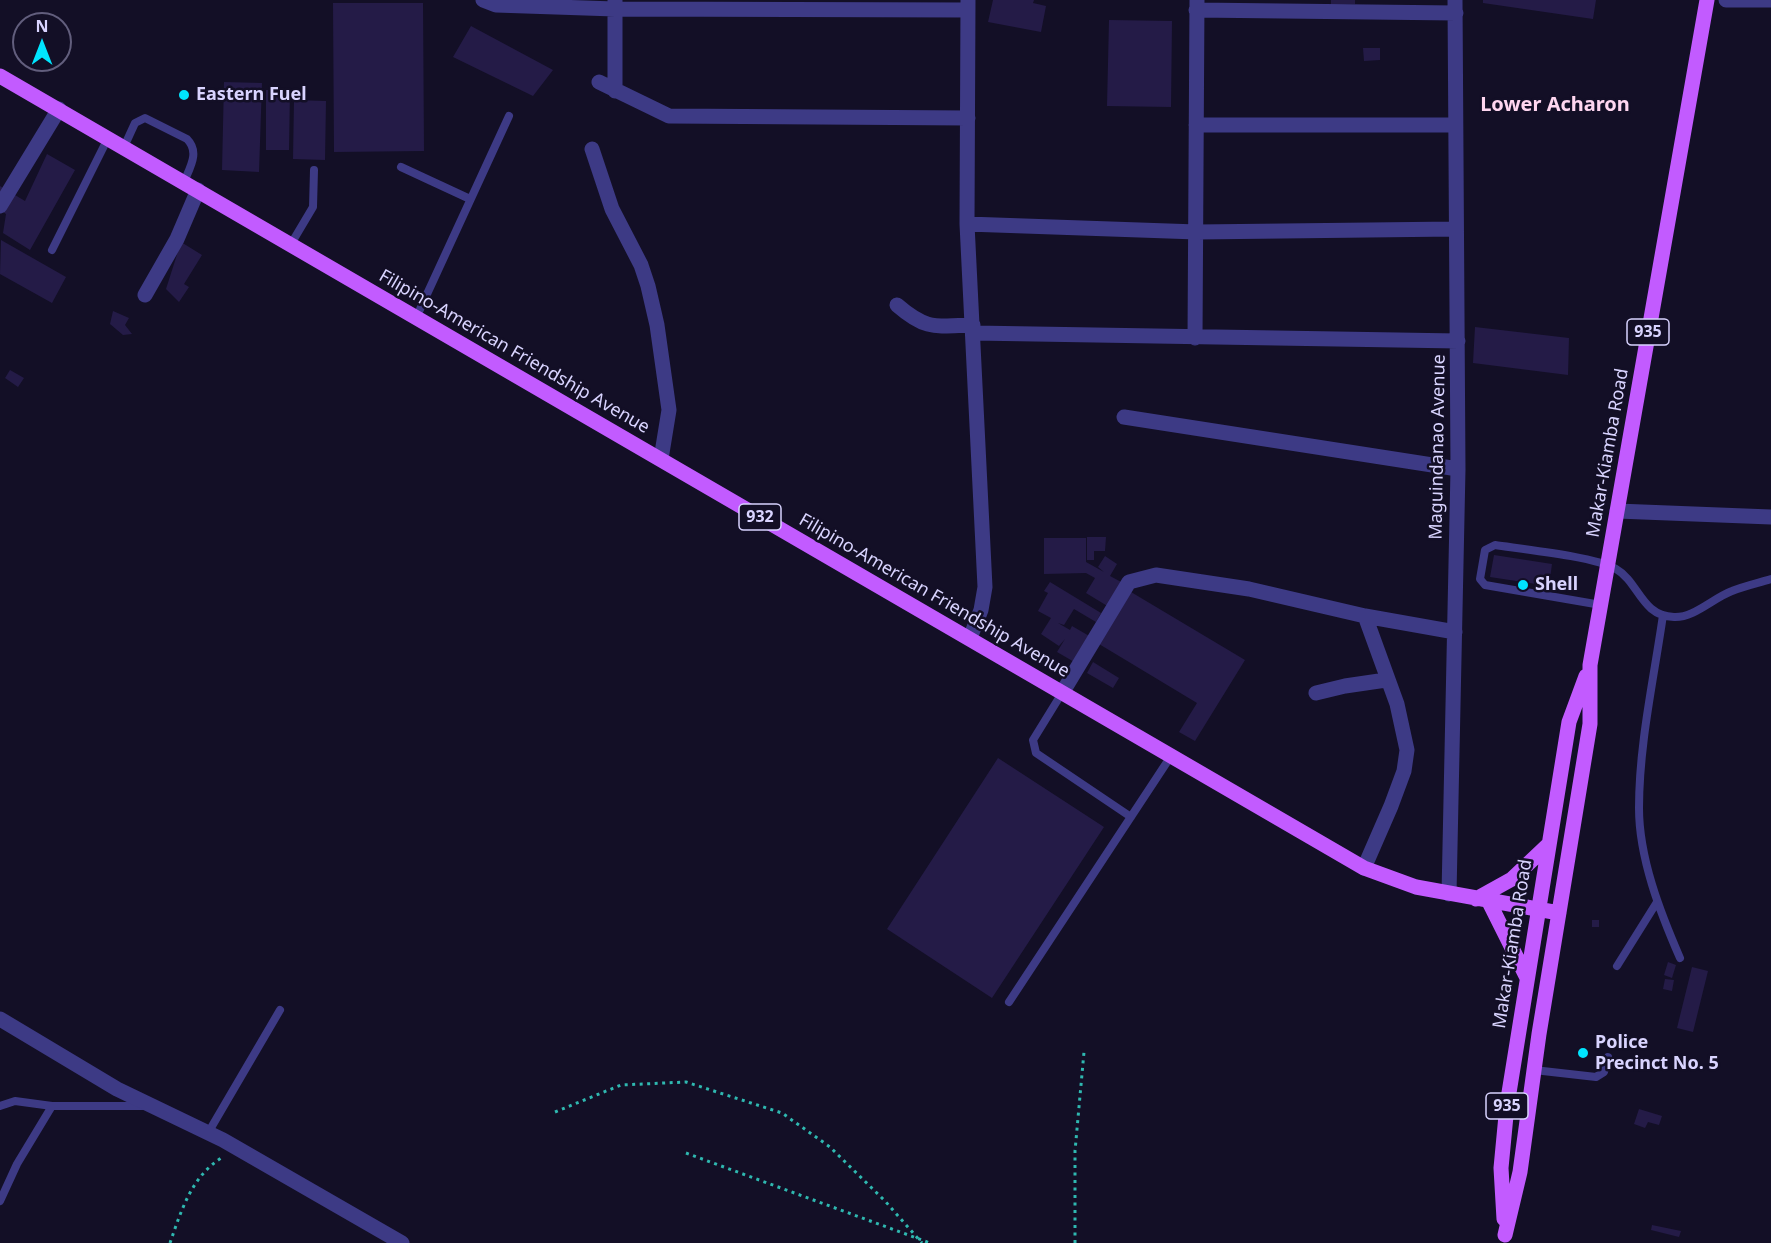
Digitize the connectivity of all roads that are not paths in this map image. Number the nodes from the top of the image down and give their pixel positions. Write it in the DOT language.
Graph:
graph roads {
  1 [pos="483,0"];
  2 [pos="1707,0"];
  3 [pos="1726,0"];
  4 [pos="1771,0"];
  5 [pos="615,4"];
  6 [pos="968,5"];
  7 [pos="1197,5"];
  8 [pos="1455,6"];
  9 [pos="0,76"];
  10 [pos="599,82"];
  11 [pos="615,91"];
  12 [pos="59,109"];
  13 [pos="509,116"];
  14 [pos="968,118"];
  15 [pos="1196,125"];
  16 [pos="1455,125"];
  17 [pos="108,138"];
  18 [pos="124,147"];
  19 [pos="592,149"];
  20 [pos="401,167"];
  21 [pos="314,170"];
  22 [pos="191,186"];
  23 [pos="470,199"];
  24 [pos="0,206"];
  25 [pos="967,224"];
  26 [pos="1455,229"];
  27 [pos="1197,232"];
  28 [pos="291,244"];
  29 [pos="52,250"];
  30 [pos="145,295"];
  31 [pos="897,306"];
  32 [pos="416,318"];
  33 [pos="974,329"];
  34 [pos="1195,338"];
  35 [pos="1458,341"];
  36 [pos="1124,417"];
  37 [pos="661,459"];
  38 [pos="1458,469"];
  39 [pos="1617,511"];
  40 [pos="1771,517"];
  41 [pos="1608,565"];
  42 [pos="1771,579"];
  43 [pos="1601,605"];
  44 [pos="1663,615"];
  45 [pos="1365,616"];
  46 [pos="1455,632"];
  47 [pos="970,638"];
  48 [pos="1590,665"];
  49 [pos="1386,680"];
  50 [pos="1062,693"];
  51 [pos="1316,693"];
  52 [pos="1171,756"];
  53 [pos="1131,817"];
  54 [pos="1549,844"];
  55 [pos="1364,868"];
  56 [pos="1449,894"];
  57 [pos="1482,899"];
  58 [pos="1657,902"];
  59 [pos="1539,909"];
  60 [pos="1559,913"];
  61 [pos="1680,958"];
  62 [pos="1617,966"];
  63 [pos="1527,978"];
  64 [pos="1009,1002"];
  65 [pos="280,1010"];
  66 [pos="1,1022"];
  67 [pos="1608,1058"];
  68 [pos="1534,1070"];
  69 [pos="0,1098"];
  70 [pos="15,1101"];
  71 [pos="0,1106"];
  72 [pos="52,1106"];
  73 [pos="154,1106"];
  74 [pos="208,1133"];
  75 [pos="0,1201"];
  76 [pos="1505,1239"];
  77 [pos="402,1243"];
  1 -- 5 [label="street"];
  2 -- 39 [label="main road, Makar-Kiamba Road / 935"];
  3 -- 4 [label="street"];
  5 -- 6 [label="street"];
  5 -- 11 [label="street"];
  6 -- 14 [label="street"];
  7 -- 8 [label="street"];
  7 -- 15 [label="street"];
  8 -- 16 [label="street, Maguindanao Avenue"];
  9 -- 12 [label="main road, Filipino-American Friendship Avenue / 932"];
  10 -- 11 [label="street"];
  11 -- 14 [label="street"];
  12 -- 17 [label="main road, Filipino-American Friendship Avenue / 932"];
  12 -- 24 [label="street"];
  13 -- 23 [label="lane"];
  14 -- 25 [label="street"];
  15 -- 16 [label="street"];
  15 -- 27 [label="street"];
  16 -- 26 [label="street, Maguindanao Avenue"];
  17 -- 18 [label="main road, Filipino-American Friendship Avenue / 932"];
  17 -- 29 [label="lane"];
  18 -- 22 [label="main road, Filipino-American Friendship Avenue / 932"];
  18 -- 22 [label="lane"];
  19 -- 37 [label="street"];
  20 -- 23 [label="lane"];
  21 -- 28 [label="lane"];
  22 -- 28 [label="main road, Filipino-American Friendship Avenue / 932"];
  22 -- 30 [label="street"];
  23 -- 32 [label="lane"];
  25 -- 27 [label="street"];
  25 -- 33 [label="street"];
  26 -- 27 [label="street"];
  26 -- 35 [label="street, Maguindanao Avenue"];
  27 -- 34 [label="street"];
  28 -- 32 [label="main road, Filipino-American Friendship Avenue / 932"];
  31 -- 33 [label="street"];
  32 -- 37 [label="main road, Filipino-American Friendship Avenue / 932"];
  33 -- 34 [label="street"];
  33 -- 47 [label="street"];
  34 -- 35 [label="street"];
  35 -- 38 [label="street, Maguindanao Avenue"];
  36 -- 38 [label="street"];
  37 -- 47 [label="main road, Filipino-American Friendship Avenue / 932"];
  38 -- 46 [label="street, Maguindanao Avenue"];
  39 -- 40 [label="street"];
  39 -- 41 [label="main road, Makar-Kiamba Road / 935"];
  41 -- 43 [label="main road, Makar-Kiamba Road / 935"];
  41 -- 43 [label="lane"];
  41 -- 44 [label="lane"];
  42 -- 44 [label="lane"];
  43 -- 48 [label="main road, Makar-Kiamba Road / 935"];
  44 -- 58 [label="lane"];
  45 -- 46 [label="street"];
  45 -- 49 [label="street"];
  45 -- 50 [label="street"];
  46 -- 56 [label="street, Maguindanao Avenue"];
  47 -- 50 [label="main road, Filipino-American Friendship Avenue / 932"];
  48 -- 54 [label="main road, Makar-Kiamba Road / 935"];
  48 -- 60 [label="main road, Makar-Kiamba Road / 935"];
  49 -- 51 [label="street"];
  49 -- 55 [label="street"];
  50 -- 52 [label="main road, Filipino-American Friendship Avenue / 932"];
  50 -- 53 [label="lane"];
  52 -- 53 [label="lane"];
  52 -- 55 [label="main road, Filipino-American Friendship Avenue / 932"];
  53 -- 64 [label="lane"];
  54 -- 57 [label="main road"];
  54 -- 59 [label="main road, Makar-Kiamba Road / 935"];
  55 -- 56 [label="main road, Filipino-American Friendship Avenue / 932"];
  56 -- 57 [label="main road, Filipino-American Friendship Avenue / 932"];
  57 -- 59 [label="main road, Filipino-American Friendship Avenue / 932"];
  57 -- 63 [label="main road"];
  58 -- 61 [label="lane"];
  58 -- 62 [label="lane"];
  59 -- 60 [label="main road, Filipino-American Friendship Avenue / 932"];
  59 -- 63 [label="main road, Makar-Kiamba Road / 935"];
  60 -- 68 [label="main road, Makar-Kiamba Road / 935"];
  63 -- 76 [label="main road, Makar-Kiamba Road / 935"];
  65 -- 74 [label="lane"];
  66 -- 73 [label="street"];
  67 -- 68 [label="lane"];
  68 -- 76 [label="main road, Makar-Kiamba Road / 935"];
  69 -- 70 [label="lane"];
  70 -- 71 [label="lane"];
  70 -- 72 [label="lane"];
  72 -- 73 [label="lane"];
  72 -- 75 [label="lane"];
  73 -- 74 [label="street"];
  74 -- 77 [label="street"];
}
